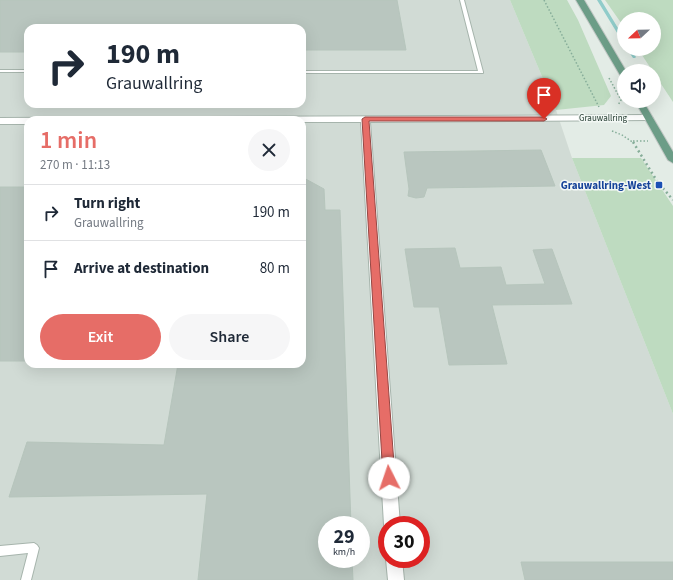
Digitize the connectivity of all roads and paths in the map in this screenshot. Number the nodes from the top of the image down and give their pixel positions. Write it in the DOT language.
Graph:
graph roads {
  1 [pos="462,0"];
  2 [pos="544,0"];
  3 [pos="580,0"];
  4 [pos="618,64"];
  5 [pos="0,72"];
  6 [pos="24,72"];
  7 [pos="306,72"];
  8 [pos="643,108"];
  9 [pos="601,109"];
  10 [pos="648,118"];
  11 [pos="306,119"];
  12 [pos="365,119"];
  13 [pos="0,120"];
  14 [pos="24,120"];
  15 [pos="632,141"];
  16 [pos="673,160"];
  17 [pos="673,200"];
  18 [pos="391,516"];
  19 [pos="0,551"];
  20 [pos="395,568"];
  21 [pos="26,580"];
  22 [pos="396,580"];
  1 -- 7 [label="lane"];
  2 -- 9 [label="path"];
  3 -- 4 [label="main road"];
  5 -- 6 [label="lane"];
  8 -- 10 [label="main road"];
  10 -- 12 [label="street, Grauwallring"];
  10 -- 16 [label="main road"];
  11 -- 12 [label="street, Grauwallring"];
  12 -- 18 [label="street"];
  13 -- 14 [label="street, Grauwallring"];
  15 -- 17 [label="path"];
  19 -- 21 [label="lane"];
  20 -- 22 [label="street"];
}
